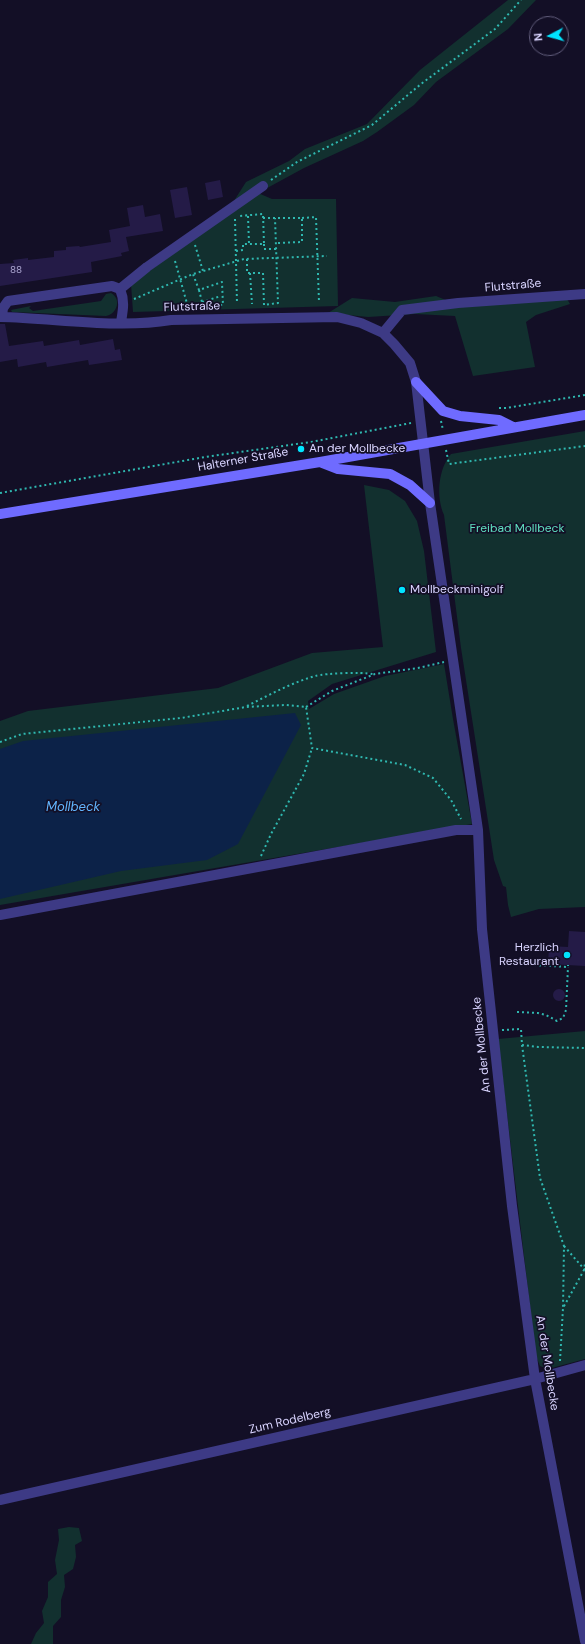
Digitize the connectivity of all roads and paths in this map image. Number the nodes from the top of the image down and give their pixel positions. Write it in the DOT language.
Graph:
graph roads {
  1 [pos="521,0"];
  2 [pos="263,186"];
  3 [pos="248,216"];
  4 [pos="263,218"];
  5 [pos="275,218"];
  6 [pos="302,218"];
  7 [pos="194,242"];
  8 [pos="276,243"];
  9 [pos="249,244"];
  10 [pos="264,244"];
  11 [pos="276,249"];
  12 [pos="236,251"];
  13 [pos="316,256"];
  14 [pos="327,256"];
  15 [pos="174,258"];
  16 [pos="277,258"];
  17 [pos="247,259"];
  18 [pos="236,261"];
  19 [pos="203,271"];
  20 [pos="250,273"];
  21 [pos="193,274"];
  22 [pos="181,279"];
  23 [pos="120,289"];
  24 [pos="199,290"];
  25 [pos="585,294"];
  26 [pos="221,296"];
  27 [pos="202,302"];
  28 [pos="319,302"];
  29 [pos="124,304"];
  30 [pos="237,304"];
  31 [pos="252,304"];
  32 [pos="203,306"];
  33 [pos="1,317"];
  34 [pos="121,322"];
  35 [pos="383,334"];
  36 [pos="416,382"];
  37 [pos="585,394"];
  38 [pos="498,408"];
  39 [pos="443,411"];
  40 [pos="585,415"];
  41 [pos="421,421"];
  42 [pos="513,427"];
  43 [pos="445,440"];
  44 [pos="423,444"];
  45 [pos="585,446"];
  46 [pos="320,462"];
  47 [pos="0,493"];
  48 [pos="430,503"];
  49 [pos="0,514"];
  50 [pos="453,659"];
  51 [pos="375,674"];
  52 [pos="246,707"];
  53 [pos="306,707"];
  54 [pos="0,742"];
  55 [pos="312,748"];
  56 [pos="461,820"];
  57 [pos="478,830"];
  58 [pos="255,868"];
  59 [pos="0,915"];
  60 [pos="514,964"];
  61 [pos="517,1012"];
  62 [pos="493,1031"];
  63 [pos="522,1045"];
  64 [pos="585,1048"];
  65 [pos="564,1246"];
  66 [pos="585,1263"];
  67 [pos="584,1270"];
  68 [pos="563,1308"];
  69 [pos="585,1365"];
  70 [pos="559,1372"];
  71 [pos="535,1379"];
  72 [pos="0,1500"];
  73 [pos="585,1641"];
  1 -- 2 [label="path"];
  2 -- 23 [label="street"];
  3 -- 4 [label="path"];
  3 -- 9 [label="path"];
  3 -- 12 [label="path"];
  4 -- 5 [label="path"];
  4 -- 10 [label="path"];
  5 -- 6 [label="path"];
  5 -- 8 [label="path"];
  6 -- 8 [label="path"];
  6 -- 13 [label="path"];
  7 -- 19 [label="path"];
  8 -- 11 [label="path"];
  9 -- 10 [label="path"];
  9 -- 12 [label="path"];
  10 -- 11 [label="path"];
  11 -- 16 [label="path"];
  12 -- 18 [label="path"];
  13 -- 14 [label="path"];
  13 -- 16 [label="path"];
  13 -- 28 [label="path"];
  15 -- 22 [label="path"];
  16 -- 17 [label="path"];
  16 -- 20 [label="path"];
  17 -- 18 [label="path"];
  17 -- 20 [label="path"];
  18 -- 19 [label="path"];
  18 -- 30 [label="path"];
  19 -- 21 [label="path"];
  20 -- 31 [label="path"];
  21 -- 22 [label="path"];
  21 -- 24 [label="path"];
  22 -- 29 [label="path"];
  22 -- 32 [label="path"];
  23 -- 29 [label="street"];
  23 -- 33 [label="street"];
  24 -- 27 [label="path"];
  24 -- 32 [label="path"];
  25 -- 35 [label="street, Flutstraße"];
  26 -- 27 [label="path"];
  27 -- 32 [label="path"];
  29 -- 34 [label="street"];
  33 -- 34 [label="street, Flutstraße"];
  34 -- 35 [label="street, Flutstraße"];
  35 -- 36 [label="street, Flutstraße"];
  36 -- 39 [label="main road"];
  36 -- 41 [label="street, Flutstraße"];
  37 -- 38 [label="path"];
  39 -- 42 [label="main road"];
  39 -- 43 [label="path"];
  40 -- 42 [label="main road, Halterner Straße"];
  41 -- 44 [label="street, Flutstraße"];
  41 -- 47 [label="path"];
  42 -- 43 [label="main road, Halterner Straße"];
  43 -- 44 [label="main road, Halterner Straße"];
  43 -- 45 [label="path"];
  44 -- 46 [label="main road, Halterner Straße"];
  44 -- 48 [label="street, An der Mollbecke"];
  46 -- 48 [label="main road"];
  46 -- 49 [label="main road, Halterner Straße"];
  48 -- 50 [label="street, An der Mollbecke"];
  50 -- 51 [label="path"];
  50 -- 57 [label="street, An der Mollbecke"];
  51 -- 52 [label="path"];
  51 -- 53 [label="path"];
  52 -- 53 [label="path"];
  52 -- 54 [label="path"];
  53 -- 55 [label="path"];
  55 -- 56 [label="path"];
  55 -- 58 [label="path"];
  57 -- 58 [label="street"];
  57 -- 62 [label="street, An der Mollbecke"];
  58 -- 59 [label="street"];
  60 -- 61 [label="path"];
  62 -- 63 [label="path"];
  62 -- 71 [label="street, An der Mollbecke"];
  63 -- 64 [label="path"];
  63 -- 65 [label="path"];
  65 -- 67 [label="path"];
  65 -- 68 [label="path"];
  66 -- 67 [label="path"];
  67 -- 68 [label="path"];
  68 -- 70 [label="path"];
  69 -- 70 [label="street, Zum Rodelberg"];
  70 -- 71 [label="street, Zum Rodelberg"];
  71 -- 72 [label="street, Zum Rodelberg"];
  71 -- 73 [label="street, An der Mollbecke"];
}
